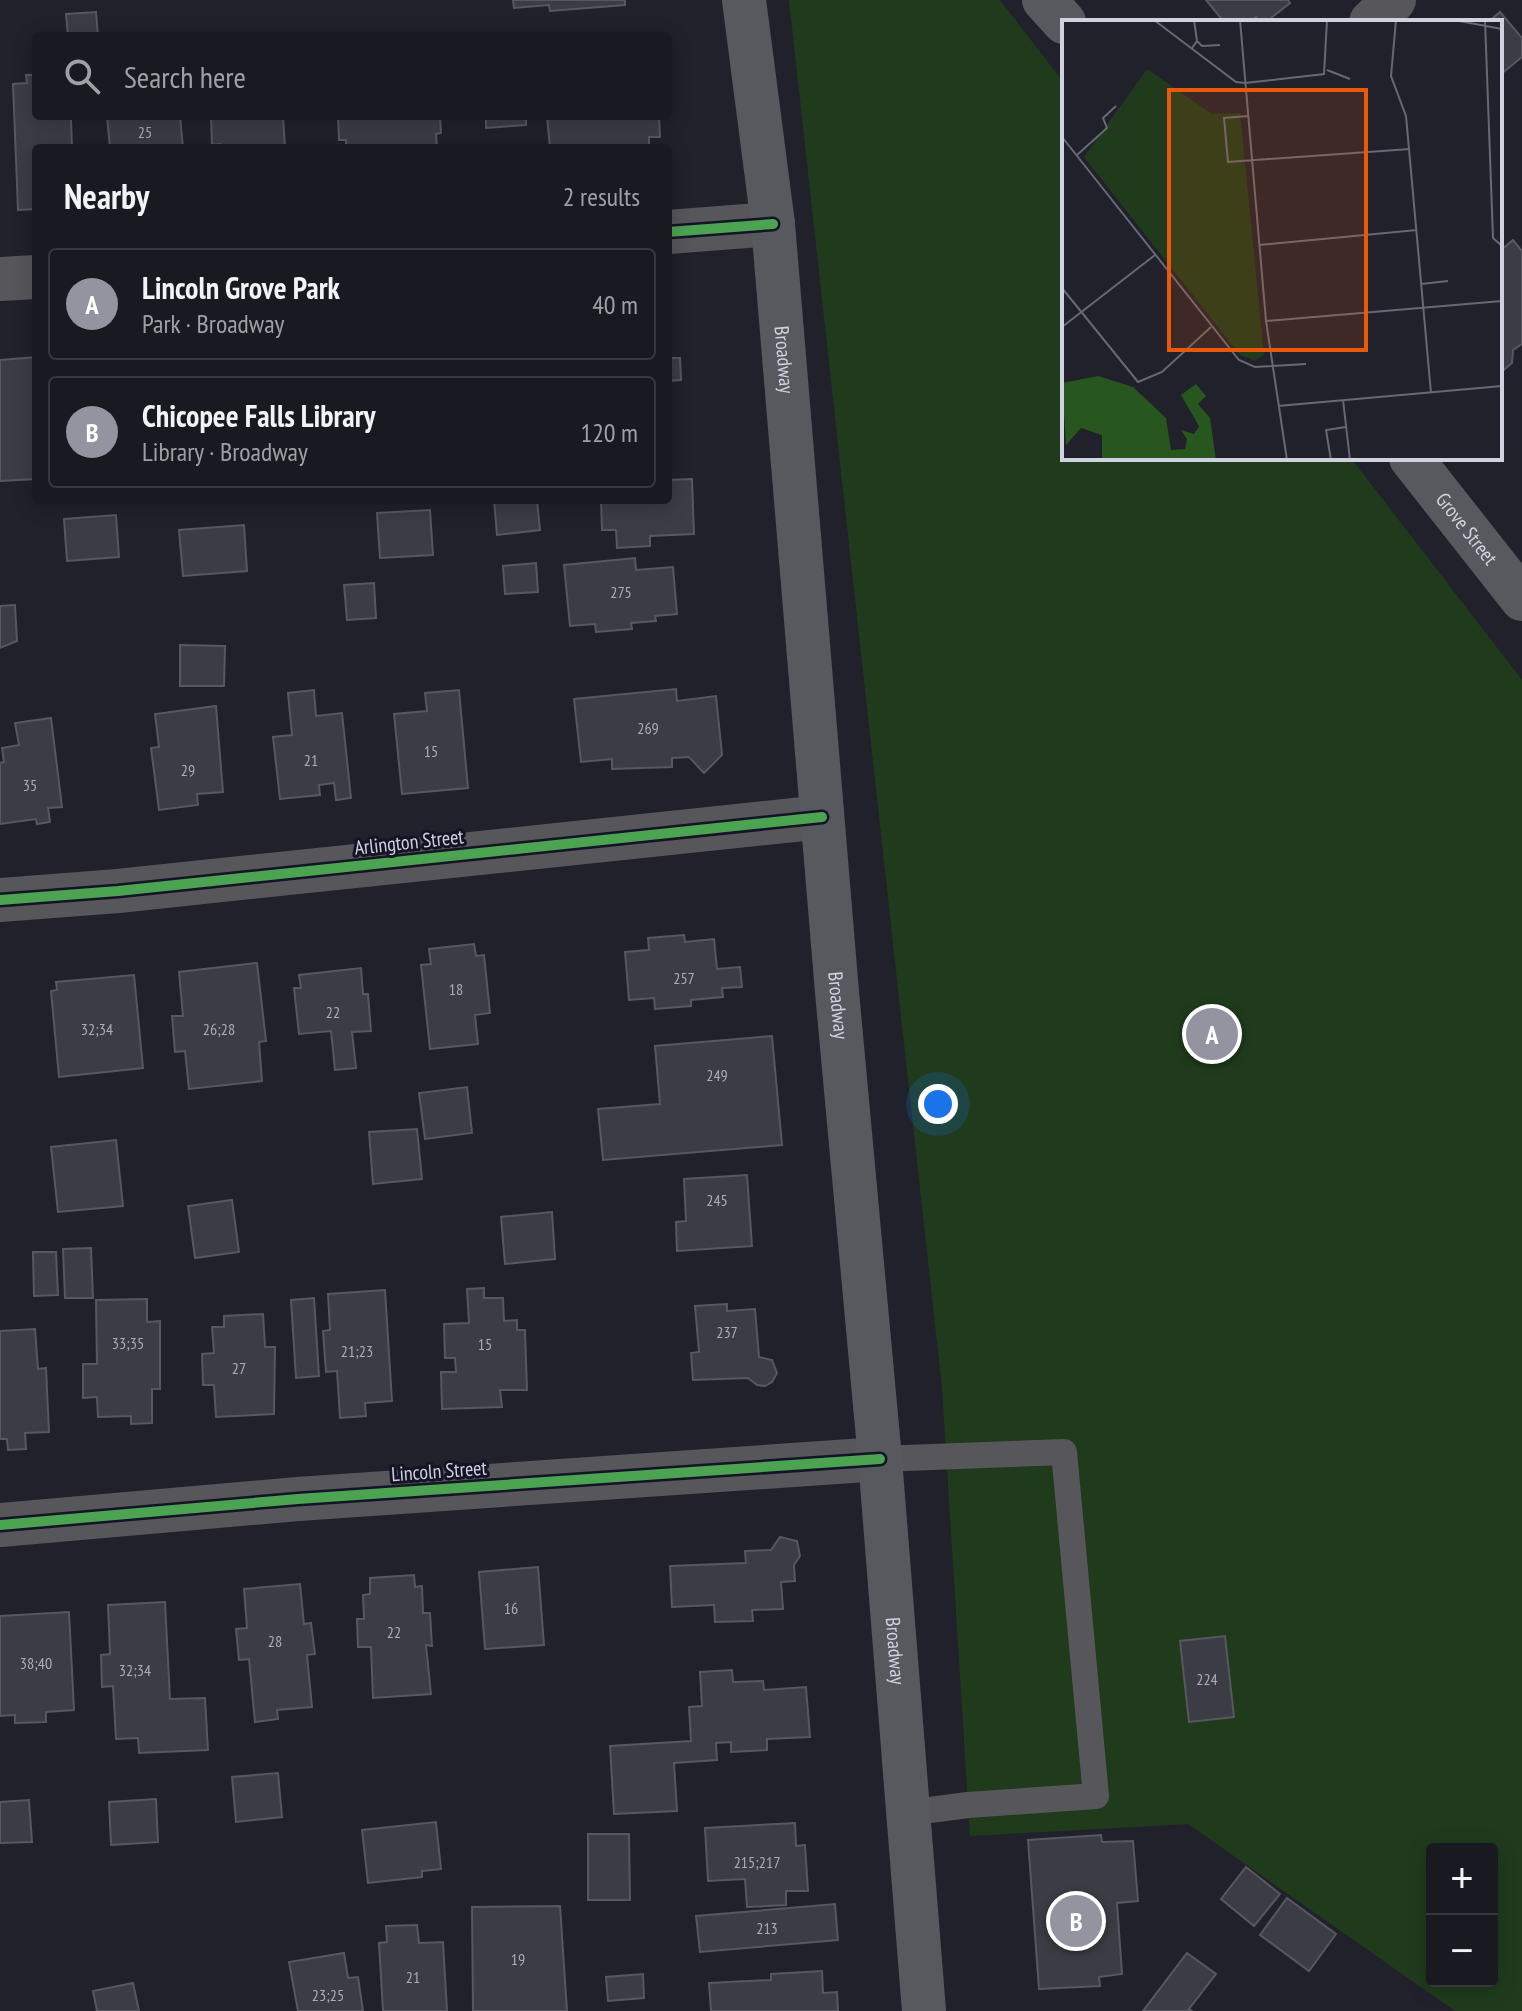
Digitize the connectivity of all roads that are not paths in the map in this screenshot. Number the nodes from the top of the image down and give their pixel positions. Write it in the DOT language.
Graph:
graph roads {
  1 [pos="744,0"];
  2 [pos="1044,0"];
  3 [pos="1394,0"];
  4 [pos="1062,20"];
  5 [pos="1373,20"];
  6 [pos="773,224"];
  7 [pos="672,232"];
  8 [pos="32,277"];
  9 [pos="0,279"];
  10 [pos="1413,460"];
  11 [pos="1522,599"];
  12 [pos="822,817"];
  13 [pos="0,900"];
  14 [pos="880,1459"];
  15 [pos="0,1525"];
  16 [pos="907,1813"];
  17 [pos="924,2011"];
  1 -- 6 [label="main road, Broadway"];
  2 -- 4 [label="main road"];
  3 -- 5 [label="street"];
  6 -- 7 [label="street"];
  6 -- 12 [label="main road, Broadway"];
  8 -- 9 [label="street"];
  10 -- 11 [label="main road, Grove Street"];
  12 -- 13 [label="street, Arlington Street"];
  12 -- 14 [label="main road, Broadway"];
  14 -- 15 [label="street, Lincoln Street"];
  14 -- 16 [label="main road, Broadway"];
  14 -- 16 [label="lane"];
  16 -- 17 [label="main road, Broadway"];
}
